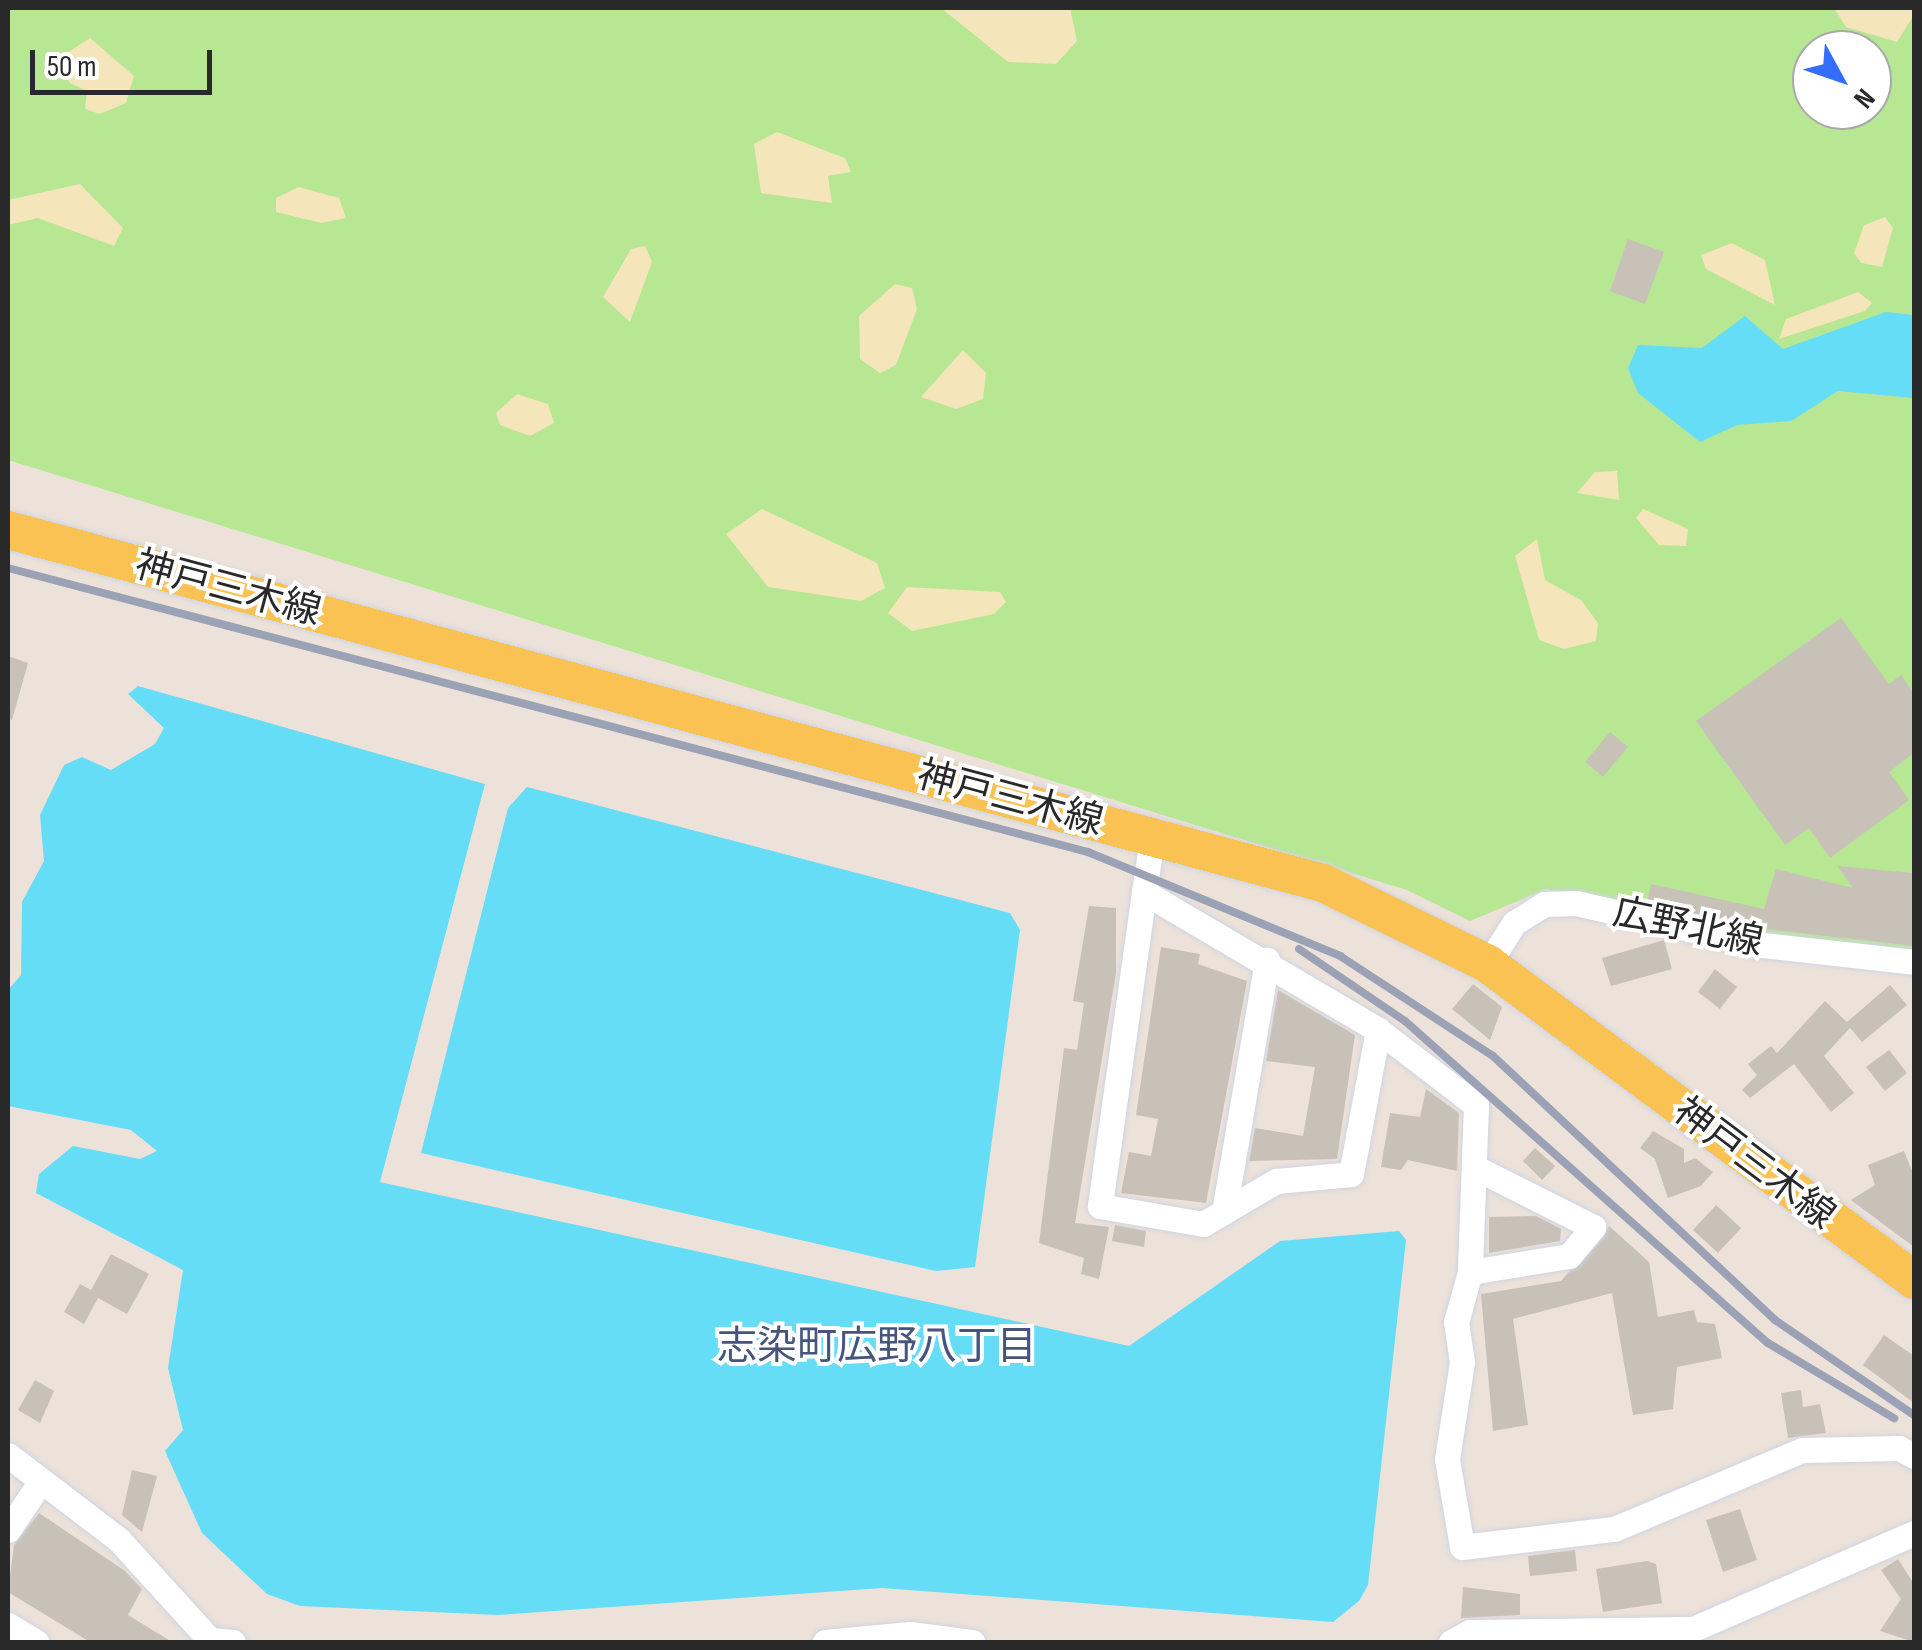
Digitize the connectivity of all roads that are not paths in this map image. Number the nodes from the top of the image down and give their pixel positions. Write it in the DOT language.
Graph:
graph roads {
  1 [pos="8,530"];
  2 [pos="1152,838"];
  3 [pos="1144,892"];
  4 [pos="1267,960"];
  5 [pos="1914,962"];
  6 [pos="1488,964"];
  7 [pos="1378,1030"];
  8 [pos="1478,1169"];
  9 [pos="1224,1212"];
  10 [pos="1470,1272"];
  11 [pos="1914,1280"];
  12 [pos="8,1454"];
  13 [pos="1914,1456"];
  14 [pos="42,1481"];
  15 [pos="8,1530"];
  16 [pos="1914,1533"];
  17 [pos="8,1624"];
  18 [pos="1533,1636"];
  19 [pos="36,1642"];
  20 [pos="233,1642"];
  21 [pos="825,1642"];
  22 [pos="972,1642"];
  23 [pos="1452,1642"];
  1 -- 2 [label="main road, 神戸三木線"];
  2 -- 3 [label="street"];
  2 -- 6 [label="main road, 神戸三木線"];
  3 -- 4 [label="street"];
  3 -- 9 [label="street"];
  4 -- 7 [label="street"];
  4 -- 9 [label="street"];
  5 -- 6 [label="street, 広野北線"];
  6 -- 11 [label="main road, 神戸三木線"];
  7 -- 8 [label="street"];
  7 -- 9 [label="street"];
  8 -- 10 [label="street"];
  8 -- 10 [label="street"];
  10 -- 13 [label="street"];
  12 -- 14 [label="street"];
  14 -- 15 [label="street"];
  14 -- 20 [label="street"];
  16 -- 18 [label="street"];
  17 -- 19 [label="street"];
  18 -- 23 [label="street"];
  21 -- 22 [label="street"];
}
